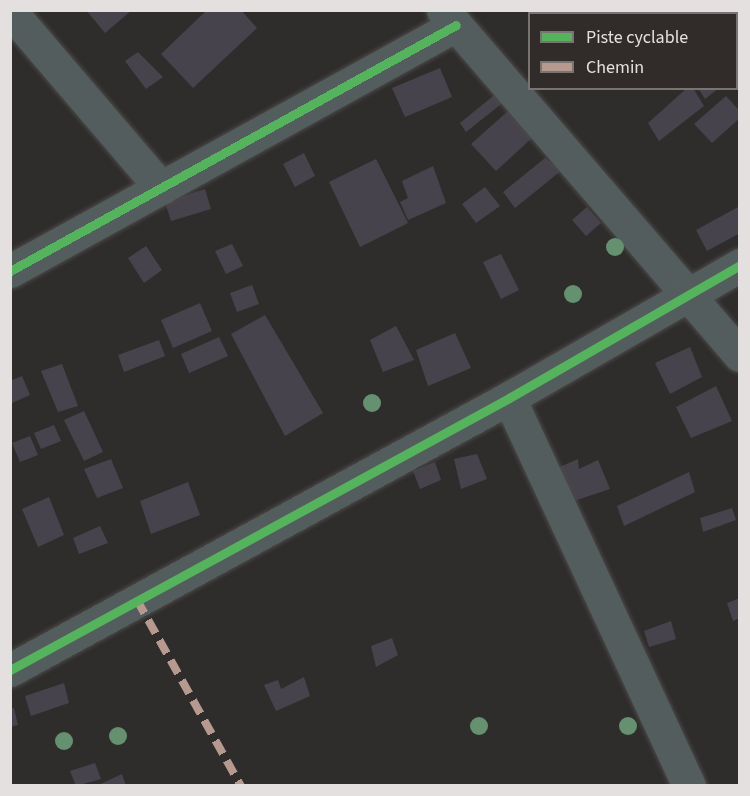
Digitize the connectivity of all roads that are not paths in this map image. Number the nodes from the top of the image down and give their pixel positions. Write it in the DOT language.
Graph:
graph roads {
  1 [pos="10,11"];
  2 [pos="450,18"];
  3 [pos="161,188"];
  4 [pos="740,265"];
  5 [pos="10,271"];
  6 [pos="687,292"];
  7 [pos="740,355"];
  8 [pos="509,398"];
  9 [pos="10,670"];
  10 [pos="688,786"];
  1 -- 3 [label="street"];
  2 -- 3 [label="street"];
  2 -- 6 [label="street"];
  3 -- 5 [label="street"];
  4 -- 6 [label="street"];
  6 -- 7 [label="street"];
  6 -- 8 [label="street"];
  8 -- 9 [label="street"];
  8 -- 10 [label="street"];
}
